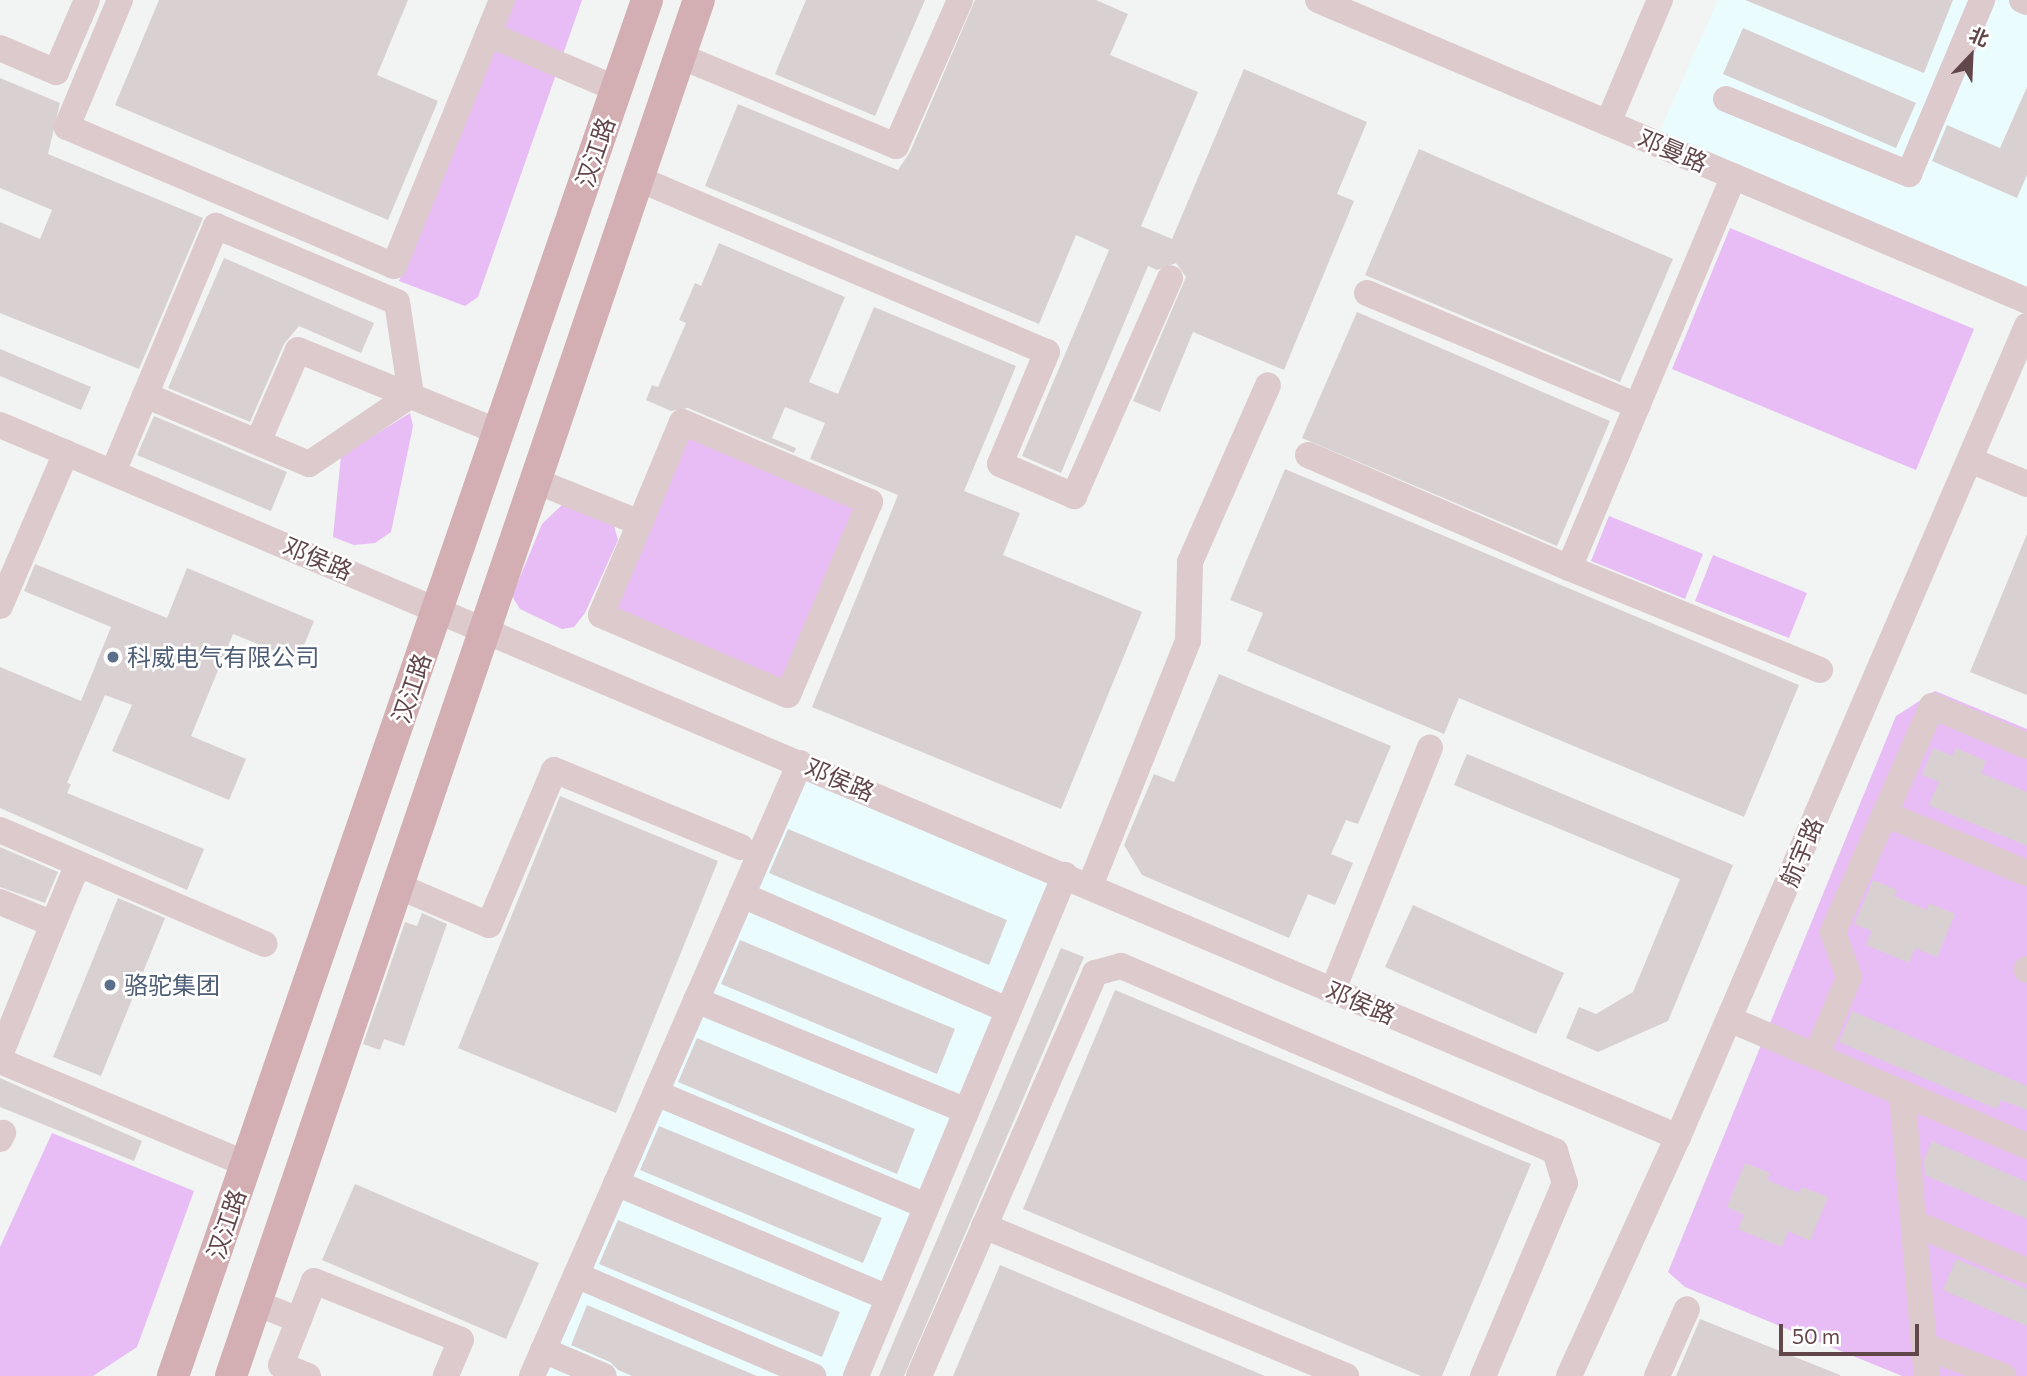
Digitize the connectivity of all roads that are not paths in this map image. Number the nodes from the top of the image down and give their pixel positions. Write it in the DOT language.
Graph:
graph roads {
  1 [pos="87,0"];
  2 [pos="120,0"];
  3 [pos="502,0"];
  4 [pos="647,0"];
  5 [pos="699,0"];
  6 [pos="960,0"];
  7 [pos="1318,0"];
  8 [pos="1660,0"];
  9 [pos="1982,0"];
  10 [pos="488,34"];
  11 [pos="0,48"];
  12 [pos="680,56"];
  13 [pos="617,89"];
  14 [pos="1726,99"];
  15 [pos="1608,123"];
  16 [pos="1734,176"];
  17 [pos="639,179"];
  18 [pos="1170,278"];
  19 [pos="1367,293"];
  20 [pos="2027,301"];
  21 [pos="2027,326"];
  22 [pos="2016,383"];
  23 [pos="1268,385"];
  24 [pos="145,395"];
  25 [pos="411,395"];
  26 [pos="1637,406"];
  27 [pos="0,425"];
  28 [pos="499,432"];
  29 [pos="258,442"];
  30 [pos="65,453"];
  31 [pos="1308,455"];
  32 [pos="1969,460"];
  33 [pos="113,472"];
  34 [pos="536,481"];
  35 [pos="2027,484"];
  36 [pos="640,523"];
  37 [pos="1570,568"];
  38 [pos="0,606"];
  39 [pos="439,608"];
  40 [pos="486,629"];
  41 [pos="1820,670"];
  42 [pos="2027,746"];
  43 [pos="1430,748"];
  44 [pos="800,763"];
  45 [pos="1885,814"];
  46 [pos="0,830"];
  47 [pos="741,847"];
  48 [pos="78,864"];
  49 [pos="2027,873"];
  50 [pos="1065,875"];
  51 [pos="398,886"];
  52 [pos="1090,886"];
  53 [pos="742,895"];
  54 [pos="0,902"];
  55 [pos="53,924"];
  56 [pos="265,944"];
  57 [pos="1333,990"];
  58 [pos="696,1000"];
  59 [pos="1008,1010"];
  60 [pos="1729,1019"];
  61 [pos="0,1055"];
  62 [pos="1816,1056"];
  63 [pos="0,1061"];
  64 [pos="656,1093"];
  65 [pos="1902,1093"];
  66 [pos="966,1111"];
  67 [pos="1678,1137"];
  68 [pos="2027,1146"];
  69 [pos="246,1164"];
  70 [pos="616,1183"];
  71 [pos="926,1206"];
  72 [pos="1914,1223"];
  73 [pos="984,1226"];
  74 [pos="2027,1270"];
  75 [pos="576,1275"];
  76 [pos="888,1298"];
  77 [pos="256,1303"];
  78 [pos="1686,1309"];
  79 [pos="299,1320"];
  80 [pos="1924,1346"];
  81 [pos="543,1350"];
  82 [pos="173,1376"];
  83 [pos="231,1376"];
  84 [pos="308,1376"];
  85 [pos="446,1376"];
  86 [pos="532,1376"];
  87 [pos="604,1376"];
  88 [pos="813,1376"];
  89 [pos="856,1376"];
  90 [pos="919,1376"];
  91 [pos="1346,1376"];
  92 [pos="1483,1376"];
  93 [pos="1569,1376"];
  94 [pos="1657,1376"];
  95 [pos="1927,1376"];
  96 [pos="2003,1376"];
  1 -- 11 [label="street"];
  2 -- 10 [label="street"];
  3 -- 10 [label="street"];
  4 -- 13 [label="main road, 汉江路"];
  5 -- 12 [label="main road, 汉江路"];
  6 -- 12 [label="street"];
  7 -- 15 [label="street, 邓曼路"];
  8 -- 15 [label="street"];
  9 -- 14 [label="street"];
  10 -- 13 [label="street"];
  12 -- 17 [label="main road, 汉江路"];
  13 -- 28 [label="main road, 汉江路"];
  15 -- 16 [label="street, 邓曼路"];
  16 -- 20 [label="street, 邓曼路"];
  16 -- 26 [label="street"];
  17 -- 18 [label="street"];
  17 -- 34 [label="main road, 汉江路"];
  19 -- 26 [label="street"];
  21 -- 22 [label="street, 航宇路"];
  22 -- 32 [label="street, 航宇路"];
  23 -- 52 [label="street"];
  24 -- 25 [label="street"];
  24 -- 29 [label="street"];
  24 -- 33 [label="street"];
  25 -- 28 [label="street"];
  25 -- 29 [label="street"];
  25 -- 29 [label="street"];
  26 -- 37 [label="street"];
  27 -- 30 [label="street, 邓侯路"];
  28 -- 39 [label="main road, 汉江路"];
  30 -- 33 [label="street, 邓侯路"];
  30 -- 38 [label="street"];
  31 -- 37 [label="street"];
  32 -- 35 [label="street"];
  32 -- 60 [label="street, 航宇路"];
  33 -- 39 [label="street, 邓侯路"];
  34 -- 36 [label="street"];
  34 -- 40 [label="main road, 汉江路"];
  36 -- 36 [label="street"];
  37 -- 41 [label="street"];
  39 -- 40 [label="street, 邓侯路"];
  39 -- 69 [label="main road, 汉江路"];
  40 -- 44 [label="street, 邓侯路"];
  40 -- 51 [label="main road, 汉江路"];
  42 -- 45 [label="street"];
  43 -- 57 [label="street"];
  44 -- 50 [label="street, 邓侯路"];
  44 -- 53 [label="street"];
  45 -- 49 [label="street"];
  45 -- 62 [label="street"];
  46 -- 48 [label="street"];
  47 -- 51 [label="street"];
  48 -- 55 [label="street"];
  48 -- 56 [label="street"];
  50 -- 52 [label="street, 邓侯路"];
  50 -- 59 [label="street"];
  51 -- 77 [label="main road, 汉江路"];
  52 -- 57 [label="street, 邓侯路"];
  53 -- 58 [label="street"];
  53 -- 59 [label="street"];
  54 -- 55 [label="street"];
  55 -- 61 [label="street"];
  57 -- 67 [label="street, 邓侯路"];
  58 -- 64 [label="street"];
  58 -- 66 [label="street"];
  59 -- 66 [label="street"];
  60 -- 62 [label="street"];
  60 -- 67 [label="street, 航宇路"];
  62 -- 65 [label="street"];
  63 -- 69 [label="street"];
  64 -- 70 [label="street"];
  64 -- 71 [label="street"];
  65 -- 68 [label="street"];
  65 -- 72 [label="street"];
  66 -- 71 [label="street"];
  67 -- 93 [label="street, 航宇路"];
  69 -- 82 [label="main road, 汉江路"];
  70 -- 75 [label="street"];
  70 -- 76 [label="street"];
  71 -- 76 [label="street"];
  72 -- 74 [label="street"];
  72 -- 80 [label="street"];
  73 -- 90 [label="street"];
  73 -- 91 [label="street"];
  73 -- 92 [label="street"];
  75 -- 81 [label="street"];
  75 -- 88 [label="street"];
  76 -- 89 [label="street"];
  77 -- 79 [label="street"];
  77 -- 83 [label="main road, 汉江路"];
  78 -- 94 [label="street"];
  79 -- 84 [label="street"];
  79 -- 85 [label="street"];
  80 -- 95 [label="street"];
  80 -- 96 [label="street"];
  81 -- 86 [label="street"];
  81 -- 87 [label="street"];
}
